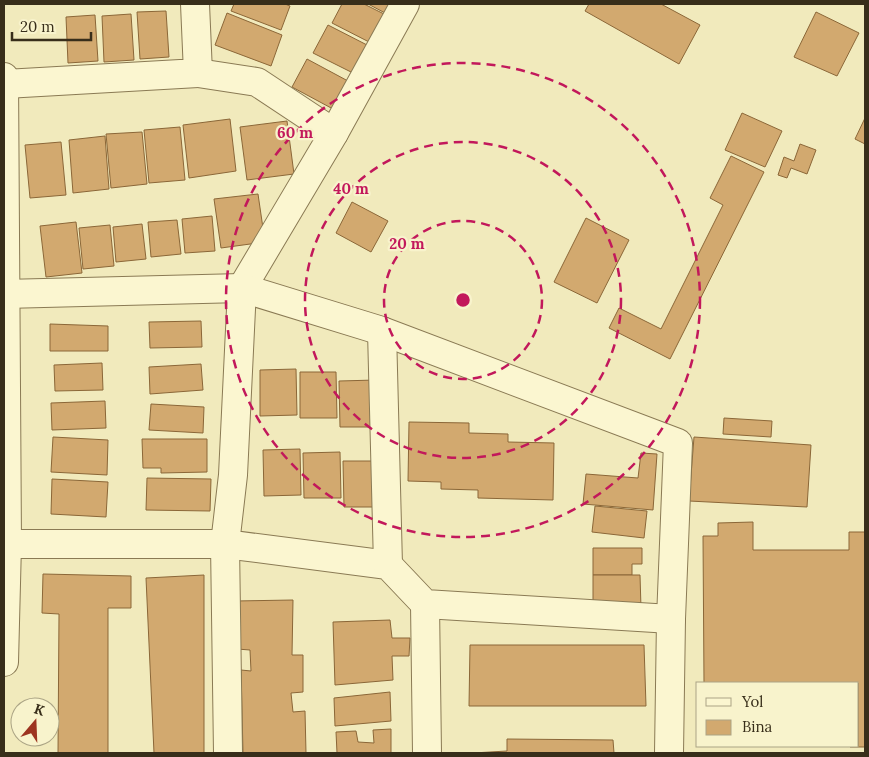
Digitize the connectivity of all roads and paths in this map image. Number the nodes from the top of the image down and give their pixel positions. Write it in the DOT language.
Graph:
graph roads {
  1 [pos="195,4"];
  2 [pos="405,4"];
  3 [pos="198,73"];
  4 [pos="4,80"];
  5 [pos="334,133"];
  6 [pos="242,288"];
  7 [pos="4,294"];
  8 [pos="382,331"];
  9 [pos="7,544"];
  10 [pos="225,544"];
  11 [pos="388,565"];
  12 [pos="425,604"];
  13 [pos="671,619"];
  14 [pos="4,662"];
  15 [pos="228,753"];
  16 [pos="427,753"];
  17 [pos="669,753"];
  1 -- 3 [label="street"];
  2 -- 5 [label="street"];
  3 -- 4 [label="street"];
  3 -- 5 [label="street"];
  4 -- 7 [label="street"];
  5 -- 6 [label="street"];
  6 -- 7 [label="street"];
  6 -- 8 [label="street"];
  6 -- 10 [label="street"];
  7 -- 9 [label="street"];
  8 -- 11 [label="street"];
  8 -- 13 [label="street"];
  9 -- 10 [label="street"];
  9 -- 14 [label="street"];
  10 -- 11 [label="street"];
  10 -- 15 [label="street"];
  11 -- 12 [label="street"];
  12 -- 13 [label="street"];
  12 -- 16 [label="street"];
  13 -- 17 [label="street"];
}
